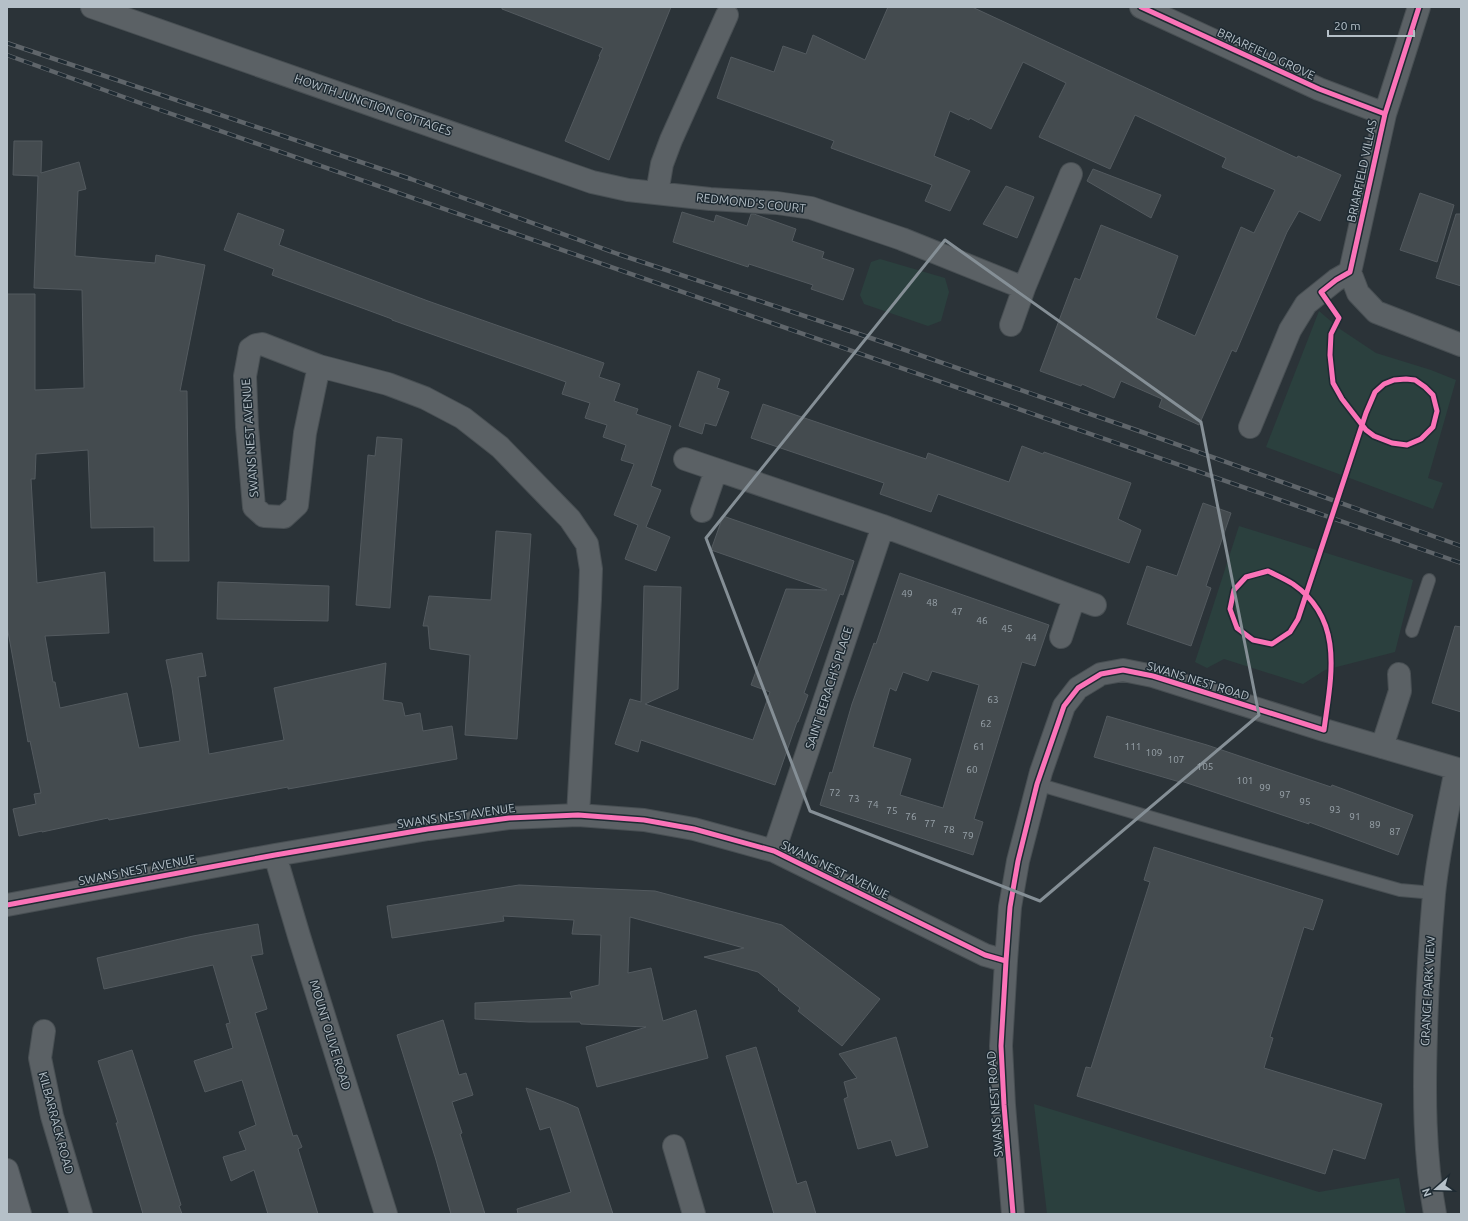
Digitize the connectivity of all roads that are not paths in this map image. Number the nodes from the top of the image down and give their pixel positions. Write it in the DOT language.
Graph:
graph roads {
  1 [pos="92,7"];
  2 [pos="1141,7"];
  3 [pos="1419,7"];
  4 [pos="727,15"];
  5 [pos="1384,114"];
  6 [pos="1071,174"];
  7 [pos="657,193"];
  8 [pos="1350,272"];
  9 [pos="1024,288"];
  10 [pos="1011,325"];
  11 [pos="1461,345"];
  12 [pos="319,366"];
  13 [pos="1250,427"];
  14 [pos="685,459"];
  15 [pos="716,470"];
  16 [pos="702,511"];
  17 [pos="883,526"];
  18 [pos="1429,580"];
  19 [pos="1074,598"];
  20 [pos="1095,605"];
  21 [pos="1412,631"];
  22 [pos="1061,637"];
  23 [pos="1399,674"];
  24 [pos="1382,747"];
  25 [pos="1459,770"];
  26 [pos="1037,784"];
  27 [pos="578,815"];
  28 [pos="774,851"];
  29 [pos="275,855"];
  30 [pos="1434,893"];
  31 [pos="7,905"];
  32 [pos="1006,961"];
  33 [pos="44,1031"];
  34 [pos="674,1146"];
  35 [pos="7,1170"];
  36 [pos="20,1214"];
  37 [pos="81,1214"];
  38 [pos="386,1214"];
  39 [pos="694,1214"];
  40 [pos="1013,1214"];
  41 [pos="1435,1214"];
  1 -- 7 [label="street, HOWTH JUNCTION COTTAGES"];
  2 -- 5 [label="street, BRIARFIELD GROVE"];
  3 -- 5 [label="street, BRIARFIELD VILLAS"];
  4 -- 7 [label="street"];
  5 -- 8 [label="street, BRIARFIELD VILLAS"];
  6 -- 9 [label="street"];
  7 -- 9 [label="street, REDMOND'S COURT"];
  8 -- 11 [label="street"];
  8 -- 13 [label="street"];
  9 -- 10 [label="street"];
  12 -- 12 [label="street, SWANS NEST AVENUE"];
  12 -- 27 [label="street, SWANS NEST AVENUE"];
  14 -- 15 [label="street"];
  15 -- 16 [label="street"];
  15 -- 17 [label="street"];
  17 -- 19 [label="street"];
  17 -- 28 [label="street, SAINT BERACH'S PLACE"];
  18 -- 21 [label="lane"];
  19 -- 20 [label="street"];
  19 -- 22 [label="street"];
  23 -- 24 [label="street"];
  24 -- 25 [label="street, SWANS NEST ROAD"];
  24 -- 26 [label="street, SWANS NEST ROAD"];
  25 -- 30 [label="street, GRANGE PARK VIEW"];
  26 -- 30 [label="lane"];
  26 -- 32 [label="street, SWANS NEST ROAD"];
  27 -- 28 [label="street, SWANS NEST AVENUE"];
  27 -- 29 [label="street, SWANS NEST AVENUE"];
  28 -- 32 [label="street, SWANS NEST AVENUE"];
  29 -- 31 [label="street, SWANS NEST AVENUE"];
  29 -- 38 [label="street, MOUNT OLIVE ROAD"];
  30 -- 41 [label="street, GRANGE PARK VIEW"];
  32 -- 40 [label="street, SWANS NEST ROAD"];
  33 -- 37 [label="street, KILBARRACK ROAD"];
  34 -- 39 [label="street"];
  35 -- 36 [label="main road"];
}
